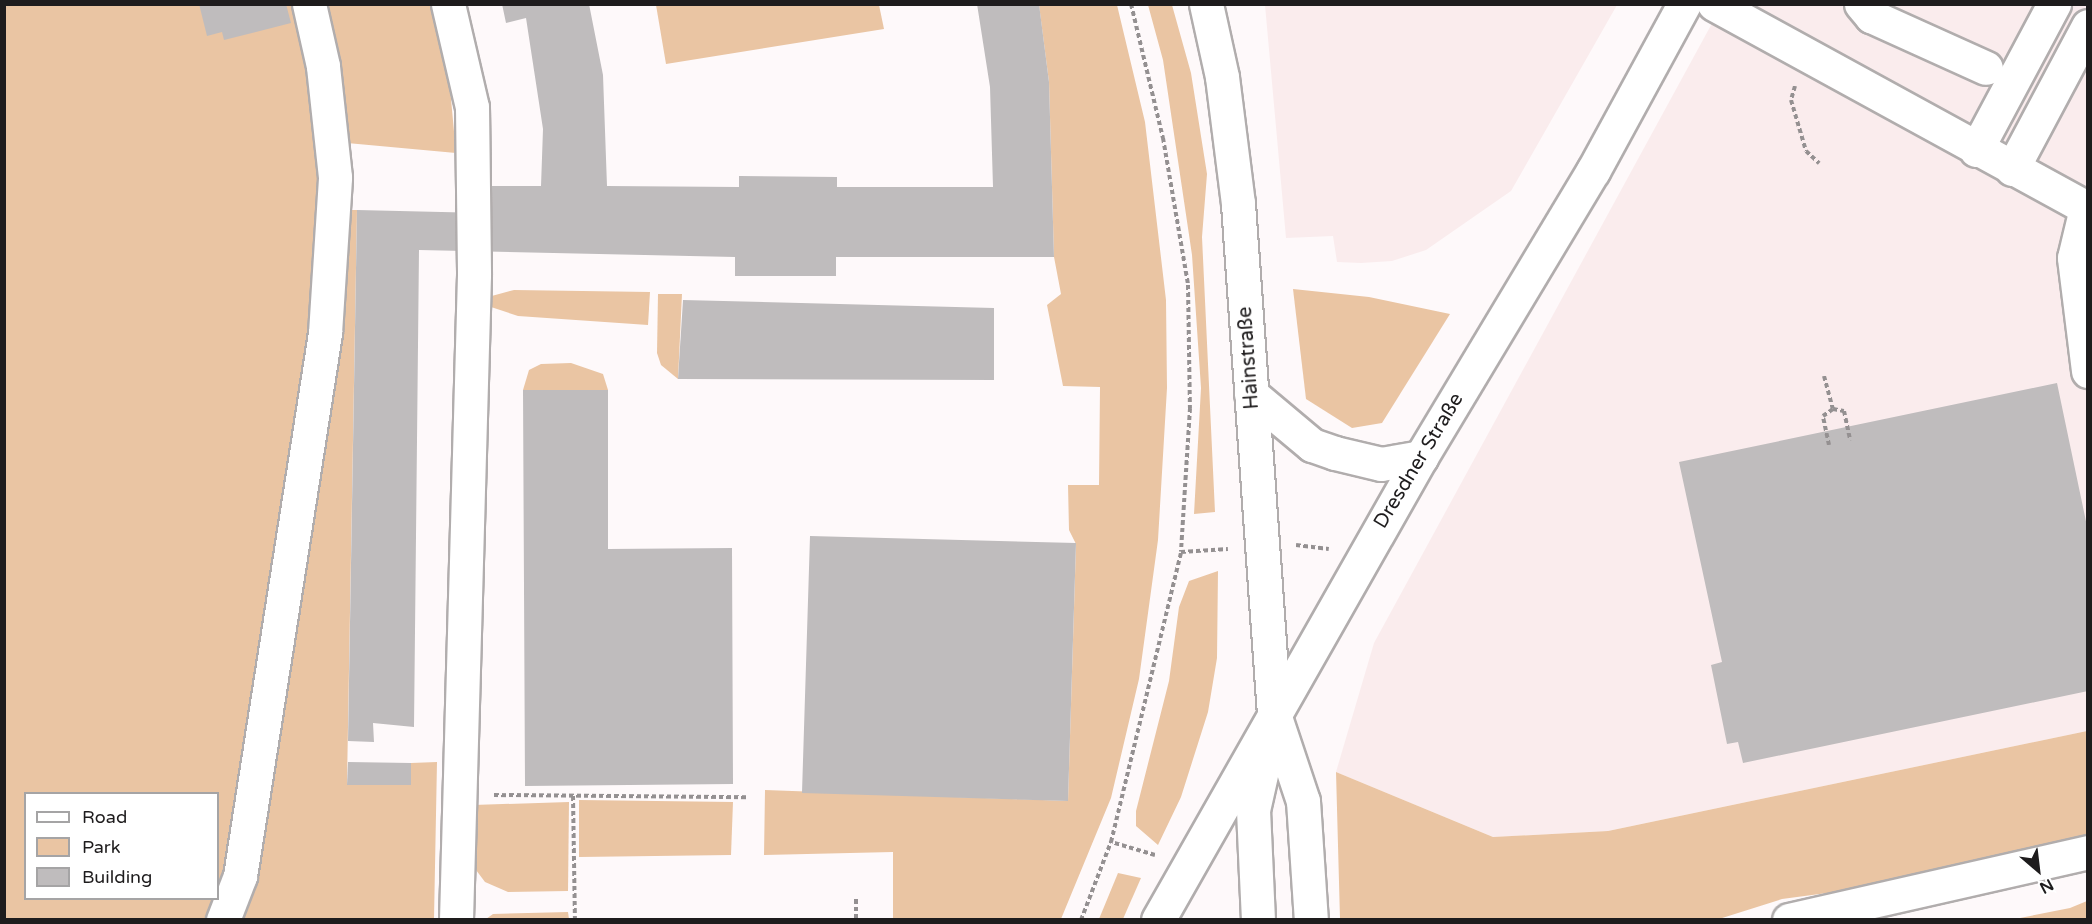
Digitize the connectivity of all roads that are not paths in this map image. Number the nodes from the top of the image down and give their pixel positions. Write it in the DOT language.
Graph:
graph roads {
  1 [pos="309,4"];
  2 [pos="448,4"];
  3 [pos="1206,4"];
  4 [pos="1684,4"];
  5 [pos="1714,4"];
  6 [pos="1861,4"];
  7 [pos="2054,4"];
  8 [pos="2083,43"];
  9 [pos="1986,68"];
  10 [pos="1976,150"];
  11 [pos="2012,169"];
  12 [pos="2087,209"];
  13 [pos="2088,371"];
  14 [pos="1251,393"];
  15 [pos="1421,457"];
  16 [pos="1274,714"];
  17 [pos="2088,852"];
  18 [pos="223,920"];
  19 [pos="456,920"];
  20 [pos="1158,920"];
  21 [pos="1258,920"];
  22 [pos="1311,920"];
  23 [pos="1789,920"];
  1 -- 18 [label="main road"];
  2 -- 19 [label="main road"];
  3 -- 14 [label="main road, Hainstraße"];
  4 -- 15 [label="main road, Dresdner Straße"];
  5 -- 10 [label="main road"];
  6 -- 9 [label="main road"];
  7 -- 10 [label="main road"];
  8 -- 11 [label="main road"];
  10 -- 11 [label="main road"];
  11 -- 12 [label="main road"];
  12 -- 13 [label="main road"];
  14 -- 15 [label="main road"];
  14 -- 16 [label="main road, Hainstraße"];
  15 -- 16 [label="main road, Dresdner Straße"];
  16 -- 20 [label="main road, Dresdner Straße"];
  16 -- 21 [label="main road"];
  16 -- 22 [label="main road"];
  17 -- 23 [label="main road"];
}
